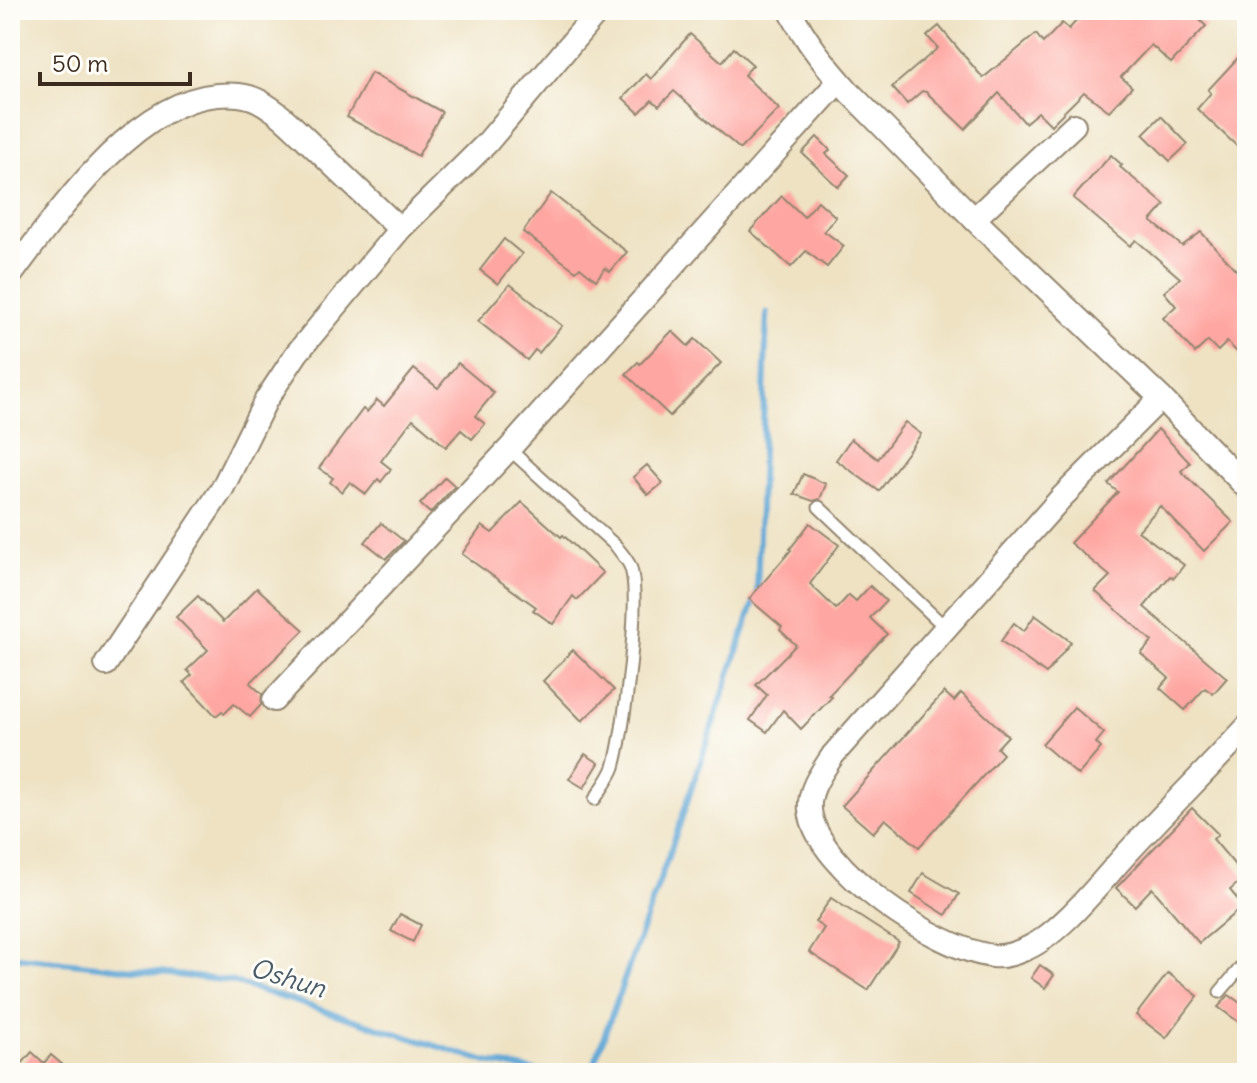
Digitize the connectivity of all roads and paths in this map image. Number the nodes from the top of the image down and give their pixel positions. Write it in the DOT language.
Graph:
graph roads {
  1 [pos="599,10"];
  2 [pos="790,10"];
  3 [pos="839,81"];
  4 [pos="1074,125"];
  5 [pos="974,219"];
  6 [pos="400,229"];
  7 [pos="10,276"];
  8 [pos="1161,398"];
  9 [pos="509,449"];
  10 [pos="1247,488"];
  11 [pos="819,507"];
  12 [pos="947,629"];
  13 [pos="106,664"];
  14 [pos="274,700"];
  15 [pos="1247,727"];
  16 [pos="595,799"];
  17 [pos="1247,960"];
  18 [pos="1220,992"];
  1 -- 6 [label="street"];
  2 -- 3 [label="street"];
  3 -- 5 [label="street"];
  3 -- 9 [label="street"];
  4 -- 5 [label="street"];
  5 -- 8 [label="street"];
  6 -- 7 [label="street"];
  6 -- 13 [label="street"];
  8 -- 10 [label="street"];
  8 -- 12 [label="street"];
  9 -- 14 [label="street"];
  9 -- 16 [label="lane"];
  11 -- 12 [label="lane"];
  12 -- 15 [label="street"];
  17 -- 18 [label="lane"];
}
